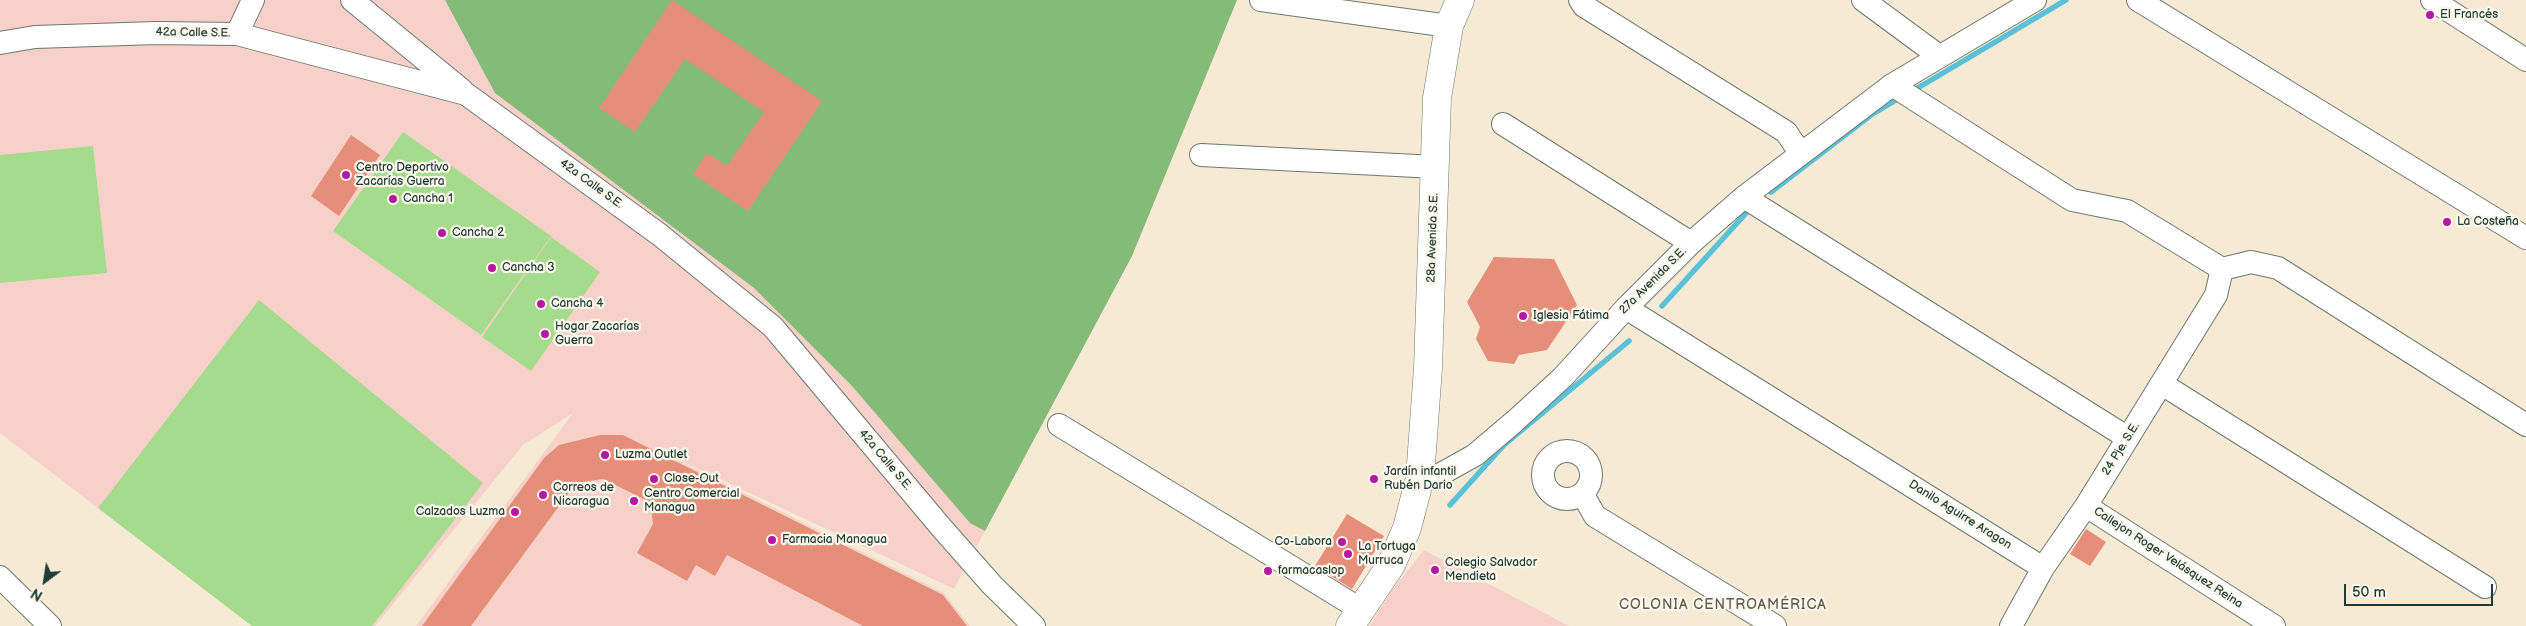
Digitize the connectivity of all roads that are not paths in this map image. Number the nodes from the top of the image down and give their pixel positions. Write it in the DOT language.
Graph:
graph roads {
  1 [pos="254,0"];
  2 [pos="352,0"];
  3 [pos="1261,0"];
  4 [pos="1460,0"];
  5 [pos="1580,0"];
  6 [pos="1863,0"];
  7 [pos="2034,0"];
  8 [pos="2138,0"];
  9 [pos="2432,0"];
  10 [pos="1449,26"];
  11 [pos="236,34"];
  12 [pos="0,43"];
  13 [pos="1939,56"];
  14 [pos="2526,60"];
  15 [pos="1896,89"];
  16 [pos="466,94"];
  17 [pos="1503,124"];
  18 [pos="1801,154"];
  19 [pos="1201,155"];
  20 [pos="1436,167"];
  21 [pos="1746,199"];
  22 [pos="2526,238"];
  23 [pos="1691,243"];
  24 [pos="2222,269"];
  25 [pos="1626,308"];
  26 [pos="2162,384"];
  27 [pos="1059,424"];
  28 [pos="2526,425"];
  29 [pos="2128,438"];
  30 [pos="1420,478"];
  31 [pos="1583,495"];
  32 [pos="2086,506"];
  33 [pos="2043,568"];
  34 [pos="0,576"];
  35 [pos="2485,587"];
  36 [pos="1355,617"];
  37 [pos="50,626"];
  38 [pos="1034,626"];
  39 [pos="1775,626"];
  40 [pos="2011,626"];
  41 [pos="2274,626"];
  1 -- 11 [label="street"];
  2 -- 16 [label="street"];
  3 -- 10 [label="street"];
  4 -- 10 [label="street, 28a Avenida S.E."];
  5 -- 18 [label="street"];
  6 -- 13 [label="street"];
  7 -- 13 [label="street, 27a Avenida S.E."];
  8 -- 22 [label="street"];
  9 -- 14 [label="street"];
  10 -- 20 [label="street, 28a Avenida S.E."];
  11 -- 12 [label="street, 42a Calle S.E."];
  11 -- 16 [label="street, 42a Calle S.E."];
  13 -- 15 [label="street, 27a Avenida S.E."];
  15 -- 18 [label="street, 27a Avenida S.E."];
  15 -- 24 [label="street"];
  16 -- 38 [label="street, 42a Calle S.E."];
  17 -- 23 [label="street"];
  18 -- 21 [label="street, 27a Avenida S.E."];
  19 -- 20 [label="street"];
  20 -- 30 [label="street, 28a Avenida S.E."];
  21 -- 23 [label="street, 27a Avenida S.E."];
  21 -- 29 [label="street"];
  23 -- 25 [label="street, 27a Avenida S.E."];
  24 -- 26 [label="street, 24 Pje. S.E."];
  24 -- 28 [label="street"];
  25 -- 30 [label="street, 27a Avenida S.E."];
  25 -- 33 [label="street, Danilo Aguirre Aragon"];
  26 -- 29 [label="street, 24 Pje. S.E."];
  26 -- 35 [label="street"];
  27 -- 36 [label="street"];
  29 -- 32 [label="street, 24 Pje. S.E."];
  30 -- 36 [label="street"];
  31 -- 39 [label="street"];
  32 -- 33 [label="street, 24 Pje. S.E."];
  32 -- 41 [label="street, Callejon Roger Velásquez Reina"];
  33 -- 40 [label="street, 24 Pje. S.E."];
  34 -- 37 [label="street"];
}
